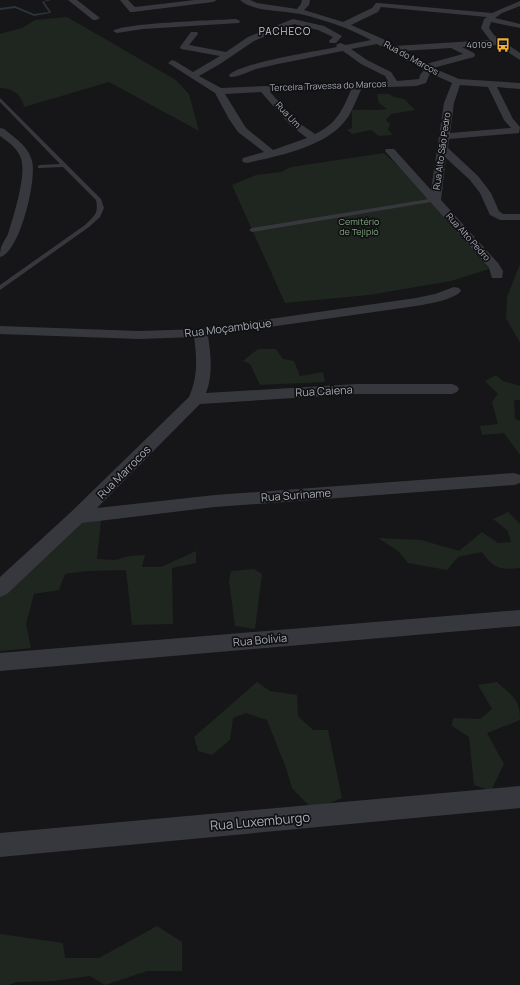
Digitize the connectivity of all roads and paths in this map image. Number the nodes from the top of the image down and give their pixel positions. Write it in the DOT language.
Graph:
graph roads {
  1 [pos="72,0"];
  2 [pos="138,0"];
  3 [pos="212,0"];
  4 [pos="244,0"];
  5 [pos="306,0"];
  6 [pos="372,0"];
  7 [pos="125,1"];
  8 [pos="520,3"];
  9 [pos="379,5"];
  10 [pos="300,11"];
  11 [pos="180,16"];
  12 [pos="491,17"];
  13 [pos="96,18"];
  14 [pos="236,21"];
  15 [pos="346,24"];
  16 [pos="109,26"];
  17 [pos="520,26"];
  18 [pos="117,31"];
  19 [pos="247,33"];
  20 [pos="194,34"];
  21 [pos="380,41"];
  22 [pos="498,42"];
  23 [pos="450,45"];
  24 [pos="346,48"];
  25 [pos="392,49"];
  26 [pos="227,55"];
  27 [pos="264,55"];
  28 [pos="520,57"];
  29 [pos="274,62"];
  30 [pos="172,63"];
  31 [pos="427,68"];
  32 [pos="194,75"];
  33 [pos="233,75"];
  34 [pos="457,82"];
  35 [pos="394,84"];
  36 [pos="491,84"];
  37 [pos="358,86"];
  38 [pos="520,86"];
  39 [pos="263,89"];
  40 [pos="220,91"];
  41 [pos="0,99"];
  42 [pos="0,131"];
  43 [pos="444,136"];
  44 [pos="315,139"];
  45 [pos="442,149"];
  46 [pos="390,151"];
  47 [pos="271,153"];
  48 [pos="247,160"];
  49 [pos="63,165"];
  50 [pos="40,167"];
  51 [pos="28,168"];
  52 [pos="435,200"];
  53 [pos="520,217"];
  54 [pos="252,230"];
  55 [pos="0,253"];
  56 [pos="497,275"];
  57 [pos="0,288"];
  58 [pos="454,291"];
  59 [pos="0,330"];
  60 [pos="200,333"];
  61 [pos="452,389"];
  62 [pos="196,399"];
  63 [pos="514,479"];
  64 [pos="77,517"];
  65 [pos="0,589"];
  66 [pos="520,618"];
  67 [pos="0,662"];
  68 [pos="520,797"];
  69 [pos="0,845"];
  1 -- 13 [label="street"];
  2 -- 7 [label="street"];
  3 -- 7 [label="street"];
  3 -- 14 [label="street"];
  4 -- 10 [label="street"];
  5 -- 10 [label="street"];
  6 -- 9 [label="street"];
  8 -- 12 [label="street"];
  9 -- 12 [label="street"];
  9 -- 15 [label="street"];
  10 -- 15 [label="street"];
  11 -- 16 [label="street"];
  12 -- 17 [label="street"];
  12 -- 22 [label="street"];
  14 -- 18 [label="street"];
  14 -- 19 [label="street"];
  15 -- 21 [label="street, Rua do Marcos"];
  19 -- 24 [label="street"];
  19 -- 26 [label="street"];
  20 -- 26 [label="street"];
  21 -- 24 [label="street"];
  21 -- 25 [label="street, Rua do Marcos"];
  22 -- 23 [label="street"];
  22 -- 28 [label="street"];
  23 -- 25 [label="street"];
  23 -- 31 [label="street"];
  24 -- 29 [label="street"];
  24 -- 35 [label="street"];
  25 -- 31 [label="street, Rua do Marcos"];
  26 -- 32 [label="street"];
  27 -- 29 [label="street"];
  29 -- 33 [label="street"];
  30 -- 32 [label="street"];
  31 -- 34 [label="street, Rua do Marcos"];
  31 -- 35 [label="street, Terceira Travessa do Marcos"];
  32 -- 40 [label="street"];
  34 -- 36 [label="street"];
  34 -- 43 [label="street, Rua Alto São Pedro"];
  35 -- 37 [label="street, Terceira Travessa do Marcos"];
  36 -- 38 [label="street"];
  36 -- 43 [label="street"];
  37 -- 39 [label="street, Terceira Travessa do Marcos"];
  37 -- 44 [label="street"];
  39 -- 40 [label="street, Terceira Travessa do Marcos"];
  39 -- 44 [label="street, Rua Um"];
  40 -- 47 [label="street"];
  41 -- 49 [label="lane"];
  42 -- 51 [label="street"];
  43 -- 45 [label="street, Rua Alto São Pedro"];
  44 -- 47 [label="street"];
  45 -- 52 [label="street, Rua Alto São Pedro"];
  45 -- 53 [label="street"];
  46 -- 52 [label="street"];
  47 -- 48 [label="street"];
  49 -- 50 [label="lane"];
  49 -- 57 [label="lane"];
  50 -- 51 [label="street"];
  51 -- 55 [label="street"];
  52 -- 54 [label="lane"];
  52 -- 56 [label="street, Rua Alto Pedro"];
  58 -- 60 [label="street, Rua Moçambique"];
  59 -- 60 [label="street, Rua Moçambique"];
  60 -- 62 [label="street, Rua Marrocos"];
  61 -- 62 [label="street, Rua Caiena"];
  62 -- 64 [label="street, Rua Marrocos"];
  63 -- 64 [label="street, Rua Suriname"];
  64 -- 65 [label="street, Rua Marrocos"];
  66 -- 67 [label="street, Rua Bolívia"];
  68 -- 69 [label="street, Rua Luxemburgo"];
}
